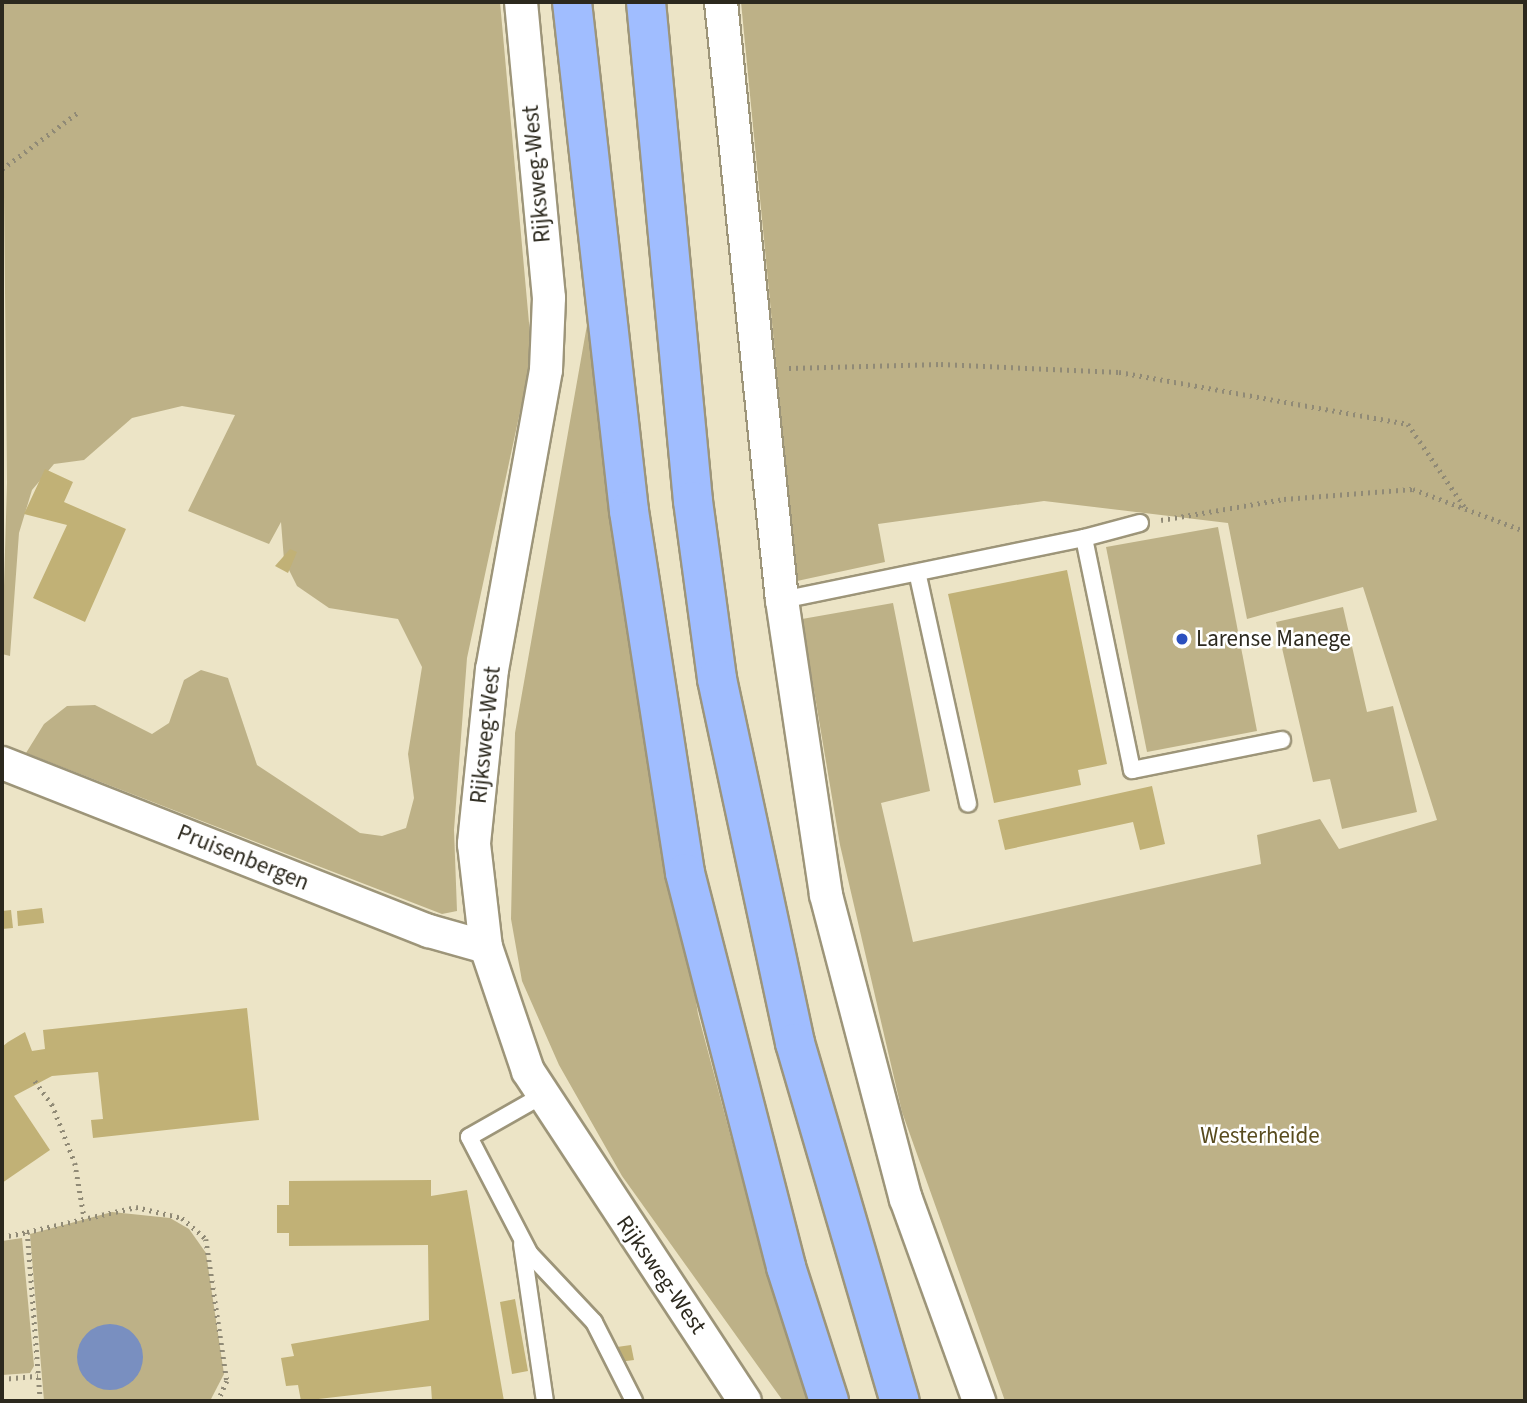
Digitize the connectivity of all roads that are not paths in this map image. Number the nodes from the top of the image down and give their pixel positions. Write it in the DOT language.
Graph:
graph roads {
  1 [pos="521,2"];
  2 [pos="572,2"];
  3 [pos="646,2"];
  4 [pos="721,2"];
  5 [pos="1140,523"];
  6 [pos="1084,538"];
  7 [pos="918,576"];
  8 [pos="782,600"];
  9 [pos="1282,740"];
  10 [pos="2,763"];
  11 [pos="968,804"];
  12 [pos="486,947"];
  13 [pos="543,1095"];
  14 [pos="520,1235"];
  15 [pos="545,1401"];
  16 [pos="634,1401"];
  17 [pos="745,1401"];
  18 [pos="829,1401"];
  19 [pos="901,1401"];
  20 [pos="979,1401"];
  1 -- 12 [label="street, Rijksweg-West"];
  2 -- 18 [label="highway"];
  3 -- 19 [label="highway"];
  4 -- 8 [label="street"];
  5 -- 6 [label="lane"];
  6 -- 7 [label="lane"];
  6 -- 9 [label="lane"];
  7 -- 8 [label="lane"];
  7 -- 11 [label="lane"];
  8 -- 20 [label="street"];
  10 -- 12 [label="street, Pruisenbergen"];
  12 -- 13 [label="street, Rijksweg-West"];
  13 -- 14 [label="lane"];
  13 -- 17 [label="street, Rijksweg-West"];
  14 -- 15 [label="lane"];
  14 -- 16 [label="lane"];
}
